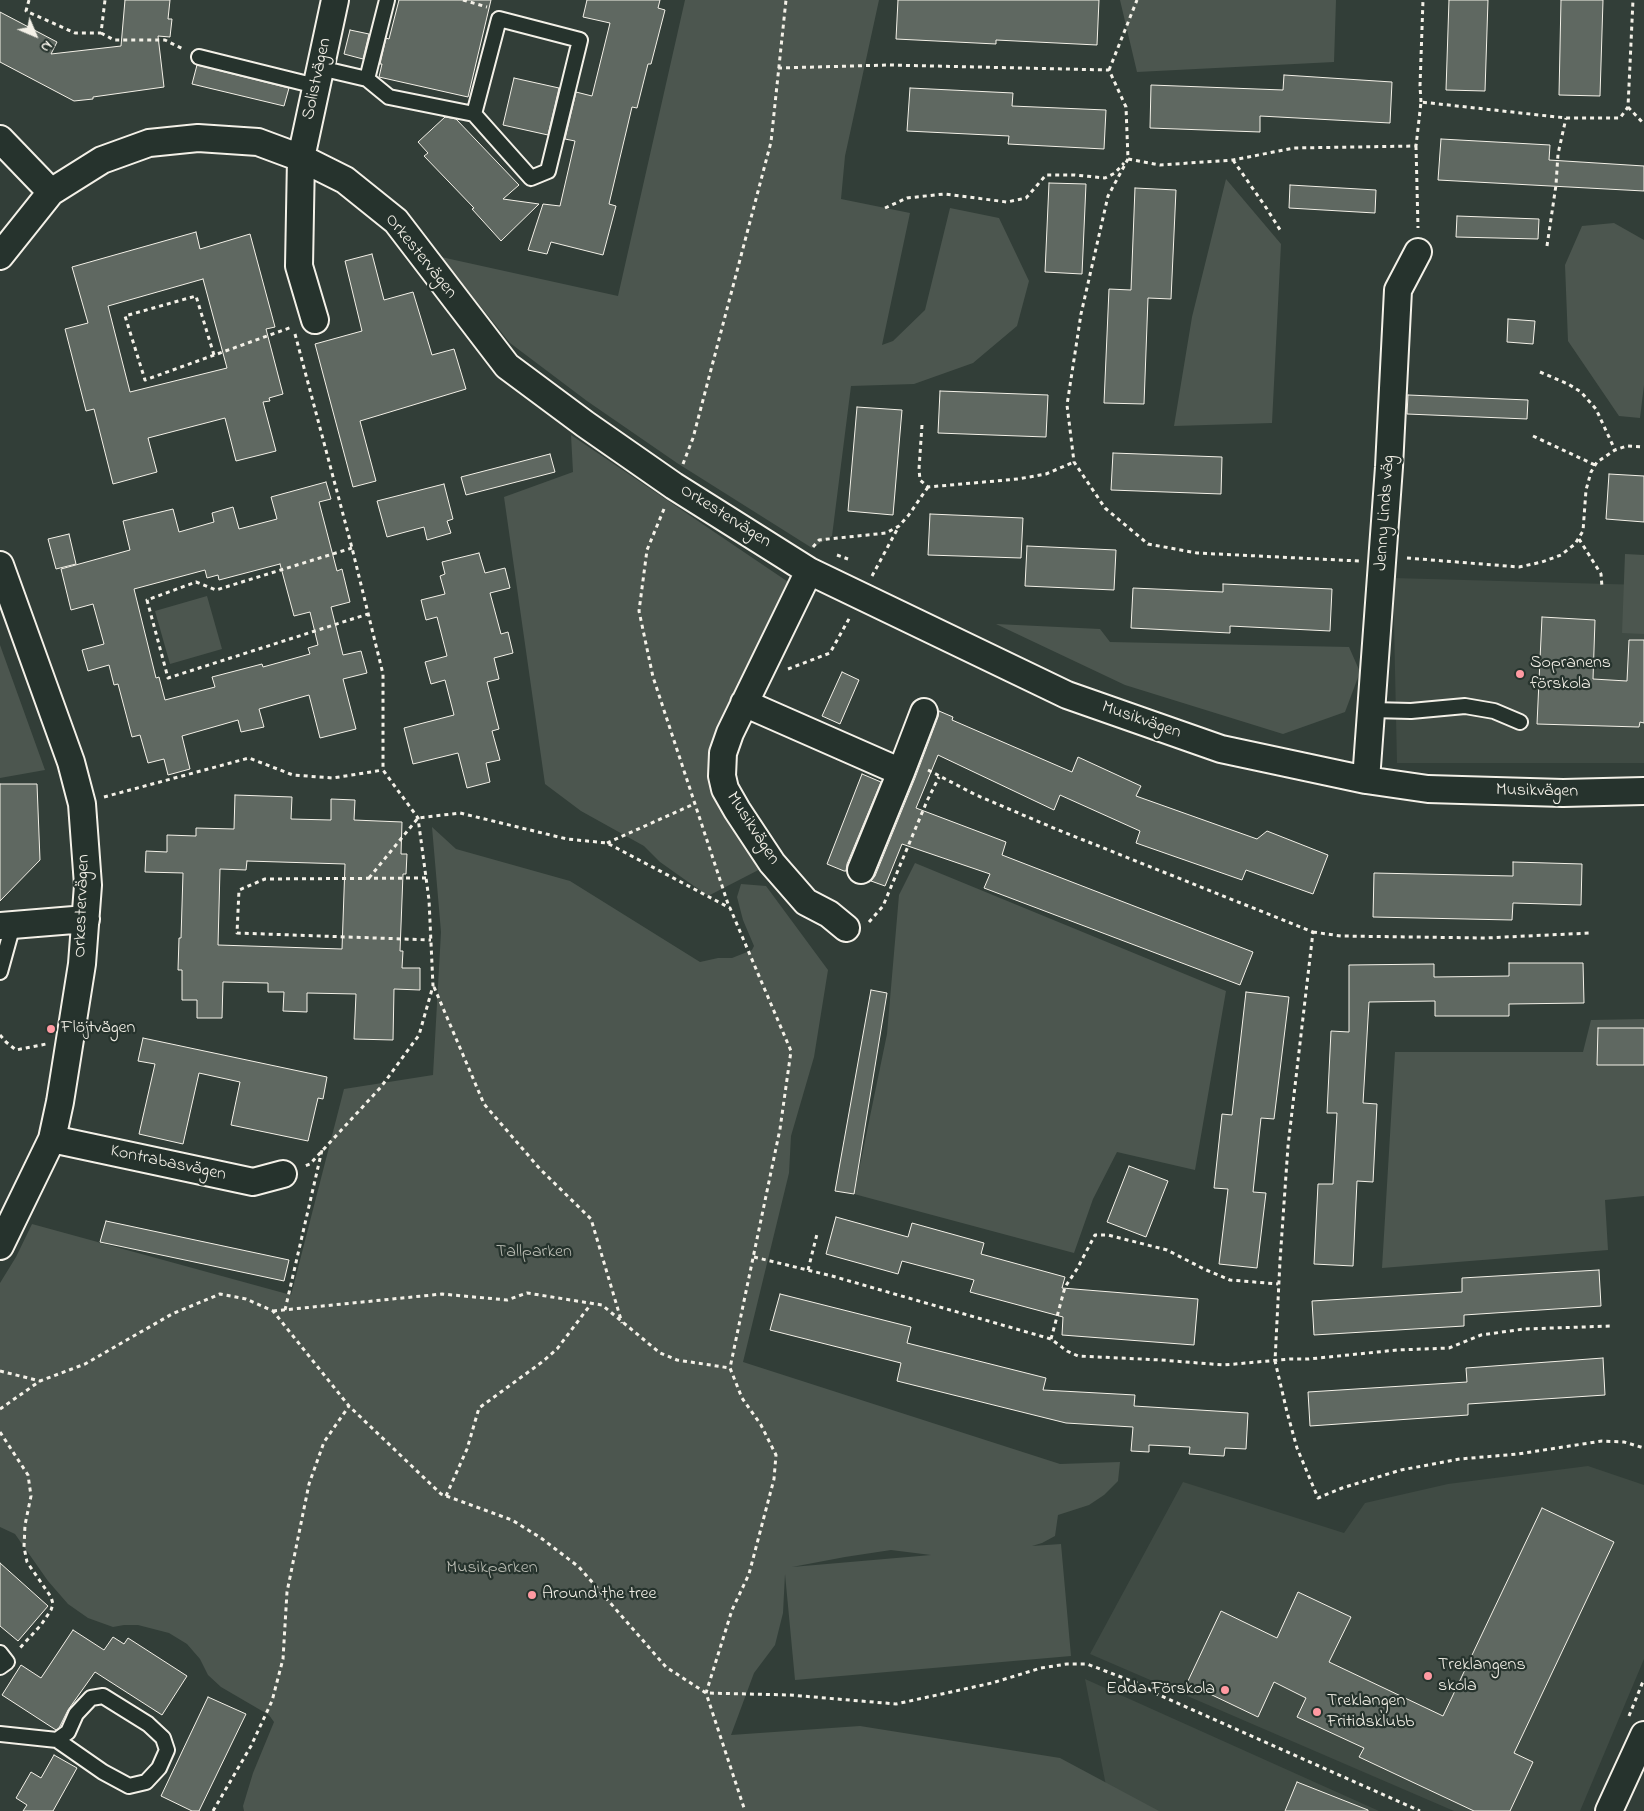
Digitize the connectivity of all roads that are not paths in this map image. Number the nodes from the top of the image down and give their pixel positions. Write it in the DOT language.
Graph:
graph roads {
  1 [pos="335,0"];
  2 [pos="387,0"];
  3 [pos="199,57"];
  4 [pos="318,77"];
  5 [pos="367,79"];
  6 [pos="474,114"];
  7 [pos="0,139"];
  8 [pos="301,158"];
  9 [pos="51,192"];
  10 [pos="1418,252"];
  11 [pos="0,256"];
  12 [pos="304,324"];
  13 [pos="0,565"];
  14 [pos="803,567"];
  15 [pos="744,703"];
  16 [pos="1372,710"];
  17 [pos="924,712"];
  18 [pos="1520,722"];
  19 [pos="904,765"];
  20 [pos="1366,780"];
  21 [pos="1644,790"];
  22 [pos="860,870"];
  23 [pos="86,919"];
  24 [pos="6,925"];
  25 [pos="857,926"];
  26 [pos="0,972"];
  27 [pos="52,1139"];
  28 [pos="283,1174"];
  29 [pos="0,1246"];
  30 [pos="0,1734"];
  31 [pos="1644,1735"];
  32 [pos="57,1740"];
  33 [pos="1608,1811"];
  1 -- 4 [label="street, Solistvägen"];
  2 -- 5 [label="lane"];
  3 -- 4 [label="lane"];
  4 -- 5 [label="lane"];
  4 -- 8 [label="street, Solistvägen"];
  5 -- 6 [label="lane"];
  6 -- 6 [label="lane"];
  7 -- 9 [label="street"];
  8 -- 9 [label="street, Orkestervägen"];
  8 -- 12 [label="street, Solistvägen"];
  8 -- 14 [label="street, Orkestervägen"];
  9 -- 11 [label="street, Orkestervägen"];
  10 -- 16 [label="street, Jenny Linds väg"];
  13 -- 23 [label="street, Orkestervägen"];
  14 -- 15 [label="street, Musikvägen"];
  14 -- 20 [label="street, Musikvägen"];
  15 -- 19 [label="street"];
  15 -- 25 [label="street, Musikvägen"];
  16 -- 18 [label="lane"];
  16 -- 20 [label="street, Jenny Linds väg"];
  17 -- 19 [label="street"];
  19 -- 22 [label="street"];
  20 -- 21 [label="street, Musikvägen"];
  23 -- 24 [label="street"];
  23 -- 27 [label="street, Orkestervägen"];
  24 -- 26 [label="lane"];
  27 -- 28 [label="street, Kontrabasvägen"];
  27 -- 29 [label="street, Orkestervägen"];
  30 -- 32 [label="lane"];
  31 -- 33 [label="street"];
  32 -- 32 [label="lane"];
}
